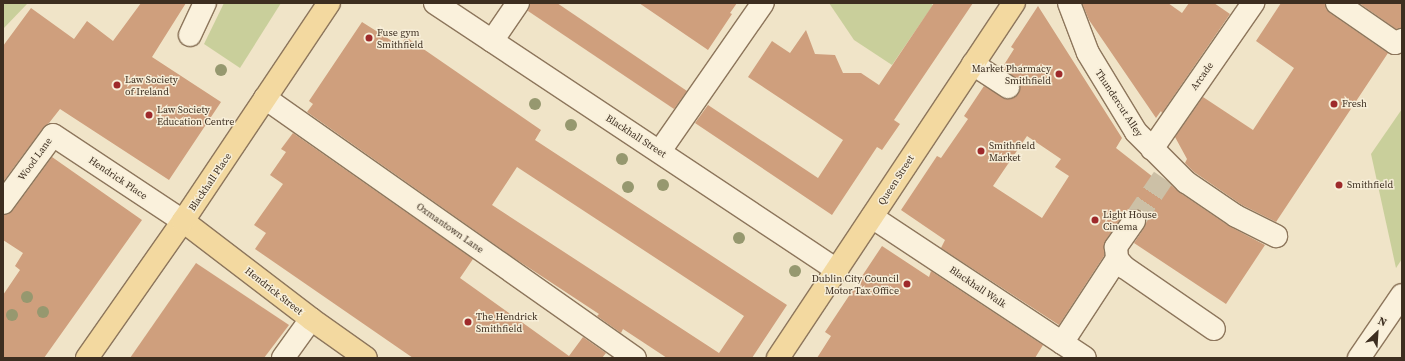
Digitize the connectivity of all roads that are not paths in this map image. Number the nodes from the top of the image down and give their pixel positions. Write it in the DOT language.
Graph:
graph roads {
  1 [pos="205,3"];
  2 [pos="329,3"];
  3 [pos="435,3"];
  4 [pos="518,3"];
  5 [pos="764,3"];
  6 [pos="1014,3"];
  7 [pos="1069,3"];
  8 [pos="1253,3"];
  9 [pos="1337,3"];
  10 [pos="190,35"];
  11 [pos="492,41"];
  12 [pos="1399,42"];
  13 [pos="973,64"];
  14 [pos="1008,88"];
  15 [pos="265,98"];
  16 [pos="54,134"];
  17 [pos="1152,149"];
  18 [pos="660,151"];
  19 [pos="3,203"];
  20 [pos="872,217"];
  21 [pos="183,221"];
  22 [pos="1134,221"];
  23 [pos="1276,236"];
  24 [pos="1117,253"];
  25 [pos="837,270"];
  26 [pos="1402,295"];
  27 [pos="311,319"];
  28 [pos="1214,329"];
  29 [pos="1071,352"];
  30 [pos="86,358"];
  31 [pos="283,358"];
  32 [pos="366,358"];
  33 [pos="635,358"];
  34 [pos="778,358"];
  35 [pos="1359,358"];
  1 -- 10 [label="street"];
  2 -- 15 [label="main road, Blackhall Place"];
  3 -- 11 [label="street, Blackhall Street"];
  4 -- 11 [label="street"];
  5 -- 18 [label="street"];
  6 -- 13 [label="main road, Queen Street"];
  7 -- 17 [label="street, Thundercut Alley"];
  8 -- 17 [label="street, Arcade"];
  9 -- 12 [label="street"];
  11 -- 18 [label="street, Blackhall Street"];
  13 -- 14 [label="street"];
  13 -- 20 [label="main road, Queen Street"];
  15 -- 21 [label="main road, Blackhall Place"];
  15 -- 33 [label="street, Oxmantown Lane"];
  16 -- 19 [label="street, Wood Lane"];
  16 -- 21 [label="street, Hendrick Place"];
  17 -- 23 [label="street, Thundercut Alley"];
  18 -- 25 [label="street, Blackhall Street"];
  20 -- 25 [label="main road, Queen Street"];
  20 -- 29 [label="street, Blackhall Walk"];
  21 -- 27 [label="main road, Hendrick Street"];
  21 -- 30 [label="main road, Blackhall Place"];
  22 -- 24 [label="street"];
  24 -- 28 [label="street"];
  24 -- 29 [label="street"];
  25 -- 34 [label="main road, Queen Street"];
  26 -- 35 [label="street"];
  27 -- 31 [label="street"];
  27 -- 32 [label="main road, Hendrick Street"];
}
